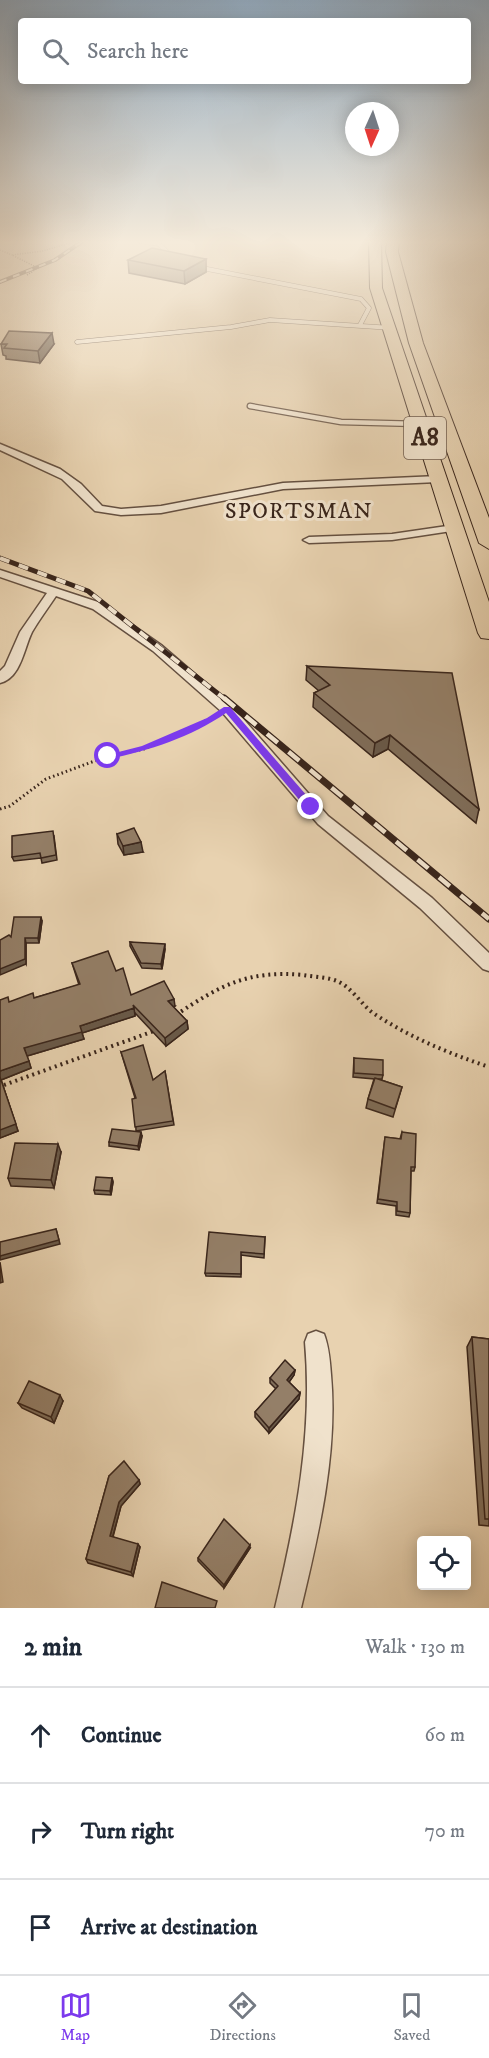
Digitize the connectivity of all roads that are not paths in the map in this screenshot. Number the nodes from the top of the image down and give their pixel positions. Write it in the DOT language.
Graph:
graph roads {
  1 [pos="365,316"];
  2 [pos="387,316"];
  3 [pos="409,316"];
  4 [pos="360,325"];
  5 [pos="392,328"];
  6 [pos="77,342"];
  7 [pos="250,406"];
  8 [pos="420,424"];
  9 [pos="0,447"];
  10 [pos="438,479"];
  11 [pos="454,528"];
  12 [pos="309,540"];
  13 [pos="489,543"];
  14 [pos="0,573"];
  15 [pos="53,592"];
  16 [pos="489,633"];
  17 [pos="0,679"];
  18 [pos="489,964"];
  19 [pos="316,1342"];
  20 [pos="288,1608"];
  1 -- 4 [label="lane"];
  2 -- 5 [label="highway, A8"];
  3 -- 13 [label="highway, A8"];
  4 -- 5 [label="lane"];
  4 -- 6 [label="lane"];
  5 -- 8 [label="highway, A8"];
  7 -- 8 [label="lane"];
  8 -- 10 [label="highway, A8"];
  9 -- 10 [label="street"];
  10 -- 11 [label="highway, A8"];
  11 -- 12 [label="street"];
  11 -- 16 [label="highway, A8"];
  14 -- 15 [label="street"];
  15 -- 17 [label="street"];
  15 -- 18 [label="street"];
  19 -- 20 [label="street"];
}
